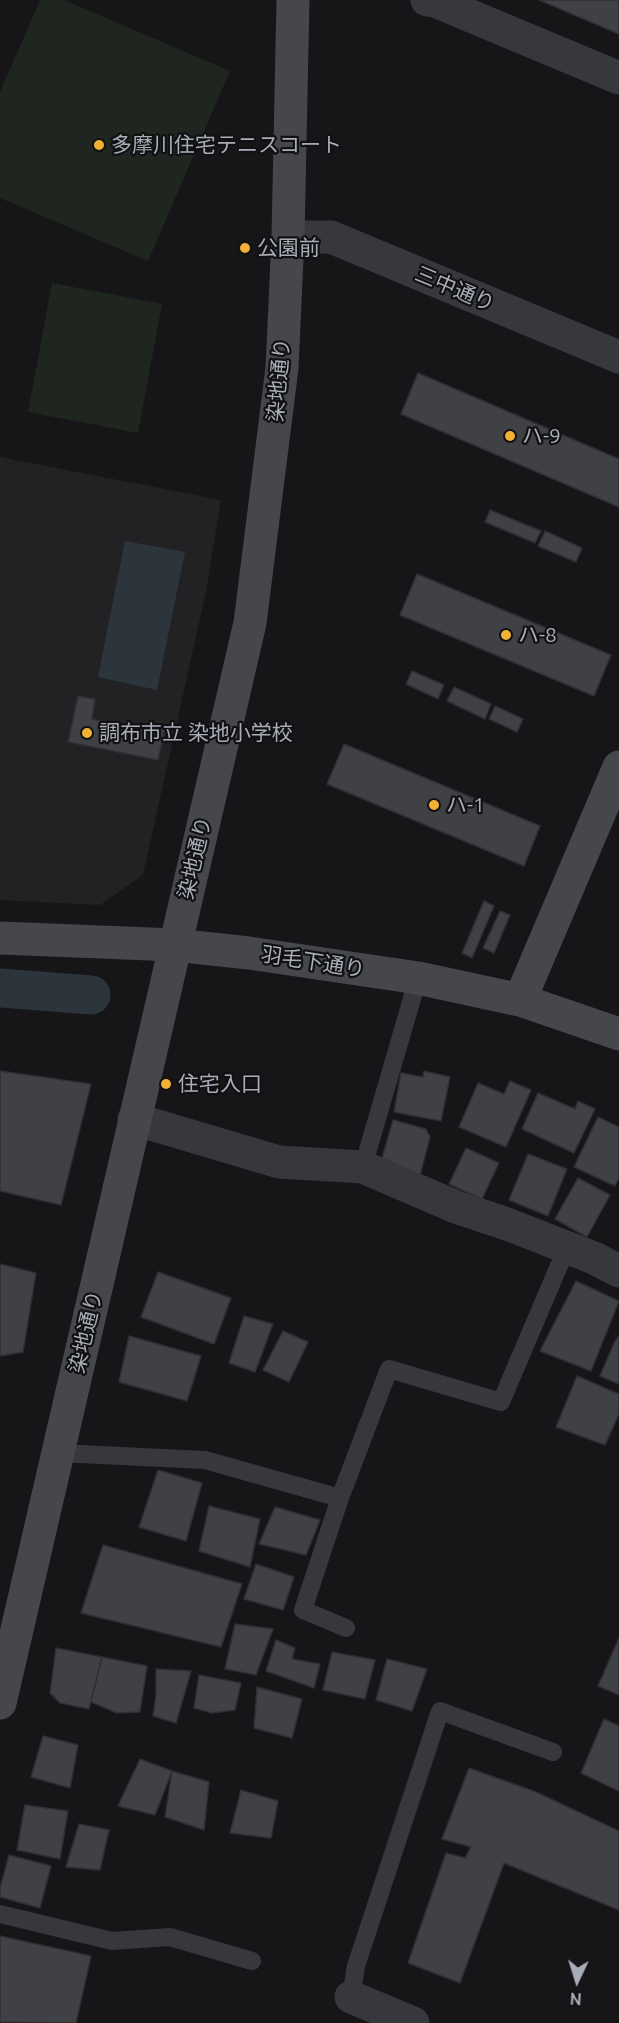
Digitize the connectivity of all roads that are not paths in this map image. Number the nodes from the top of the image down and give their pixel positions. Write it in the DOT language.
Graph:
graph roads {
  1 [pos="293,0"];
  2 [pos="427,0"];
  3 [pos="619,78"];
  4 [pos="288,237"];
  5 [pos="619,357"];
  6 [pos="619,767"];
  7 [pos="0,938"];
  8 [pos="175,945"];
  9 [pos="417,978"];
  10 [pos="520,1000"];
  11 [pos="619,1034"];
  12 [pos="134,1119"];
  13 [pos="363,1167"];
  14 [pos="567,1247"];
  15 [pos="619,1271"];
  16 [pos="59,1453"];
  17 [pos="340,1498"];
  18 [pos="346,1628"];
  19 [pos="0,1703"];
  20 [pos="553,1752"];
  21 [pos="0,1914"];
  22 [pos="252,1961"];
  23 [pos="351,1997"];
  24 [pos="414,2023"];
  1 -- 4 [label="street, 染地通り"];
  2 -- 3 [label="street"];
  4 -- 5 [label="street, 三中通り"];
  4 -- 8 [label="street, 染地通り"];
  6 -- 10 [label="street"];
  7 -- 8 [label="street, 羽毛下通り"];
  8 -- 9 [label="street, 羽毛下通り"];
  8 -- 12 [label="street, 染地通り"];
  9 -- 10 [label="street, 羽毛下通り"];
  9 -- 13 [label="lane"];
  10 -- 11 [label="street, 羽毛下通り"];
  12 -- 13 [label="street"];
  12 -- 16 [label="street, 染地通り"];
  13 -- 14 [label="street"];
  14 -- 15 [label="street"];
  14 -- 17 [label="lane"];
  16 -- 17 [label="lane"];
  16 -- 19 [label="street, 染地通り"];
  17 -- 18 [label="lane"];
  20 -- 23 [label="lane"];
  21 -- 22 [label="lane"];
  23 -- 24 [label="street"];
}
